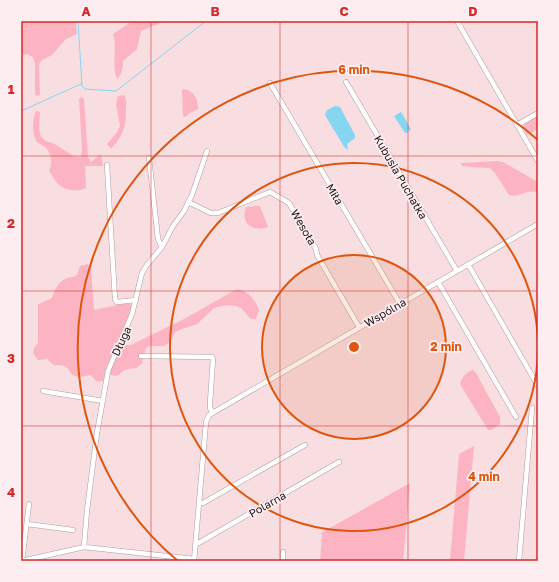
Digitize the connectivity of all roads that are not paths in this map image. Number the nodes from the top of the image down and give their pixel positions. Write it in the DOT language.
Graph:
graph roads {
  1 [pos="457,21"];
  2 [pos="346,82"];
  3 [pos="270,83"];
  4 [pos="538,113"];
  5 [pos="517,125"];
  6 [pos="207,151"];
  7 [pos="149,158"];
  8 [pos="538,161"];
  9 [pos="107,165"];
  10 [pos="188,202"];
  11 [pos="538,224"];
  12 [pos="162,247"];
  13 [pos="468,264"];
  14 [pos="456,271"];
  15 [pos="438,282"];
  16 [pos="136,300"];
  17 [pos="400,304"];
  18 [pos="359,328"];
  19 [pos="141,356"];
  20 [pos="538,386"];
  21 [pos="43,391"];
  22 [pos="103,401"];
  23 [pos="532,408"];
  24 [pos="212,412"];
  25 [pos="516,417"];
  26 [pos="305,445"];
  27 [pos="339,462"];
  28 [pos="199,503"];
  29 [pos="29,504"];
  30 [pos="27,524"];
  31 [pos="73,530"];
  32 [pos="195,545"];
  33 [pos="84,547"];
  34 [pos="283,552"];
  35 [pos="194,560"];
  36 [pos="22,561"];
  37 [pos="283,561"];
  38 [pos="519,561"];
  1 -- 5 [label="street"];
  2 -- 14 [label="street, Kubusia Puchatka"];
  3 -- 17 [label="street, Miła"];
  4 -- 5 [label="street"];
  5 -- 8 [label="street"];
  6 -- 10 [label="street, Długa"];
  7 -- 12 [label="street"];
  9 -- 16 [label="street"];
  10 -- 12 [label="street, Długa"];
  10 -- 18 [label="street, Wesoła"];
  11 -- 13 [label="street, Wspólna"];
  12 -- 16 [label="street, Długa"];
  13 -- 14 [label="street, Wspólna"];
  13 -- 20 [label="street"];
  14 -- 15 [label="street, Wspólna"];
  15 -- 17 [label="street, Wspólna"];
  15 -- 25 [label="street"];
  16 -- 22 [label="street, Długa"];
  17 -- 18 [label="street, Wspólna"];
  18 -- 24 [label="street, Wspólna"];
  19 -- 24 [label="street"];
  21 -- 22 [label="street"];
  22 -- 33 [label="street, Długa"];
  23 -- 38 [label="street"];
  24 -- 28 [label="street"];
  26 -- 28 [label="street"];
  27 -- 32 [label="street, Polarna"];
  28 -- 32 [label="street"];
  29 -- 30 [label="street"];
  30 -- 31 [label="street"];
  30 -- 36 [label="street"];
  32 -- 35 [label="street"];
  33 -- 35 [label="street"];
  33 -- 36 [label="street"];
  34 -- 37 [label="street"];
}
